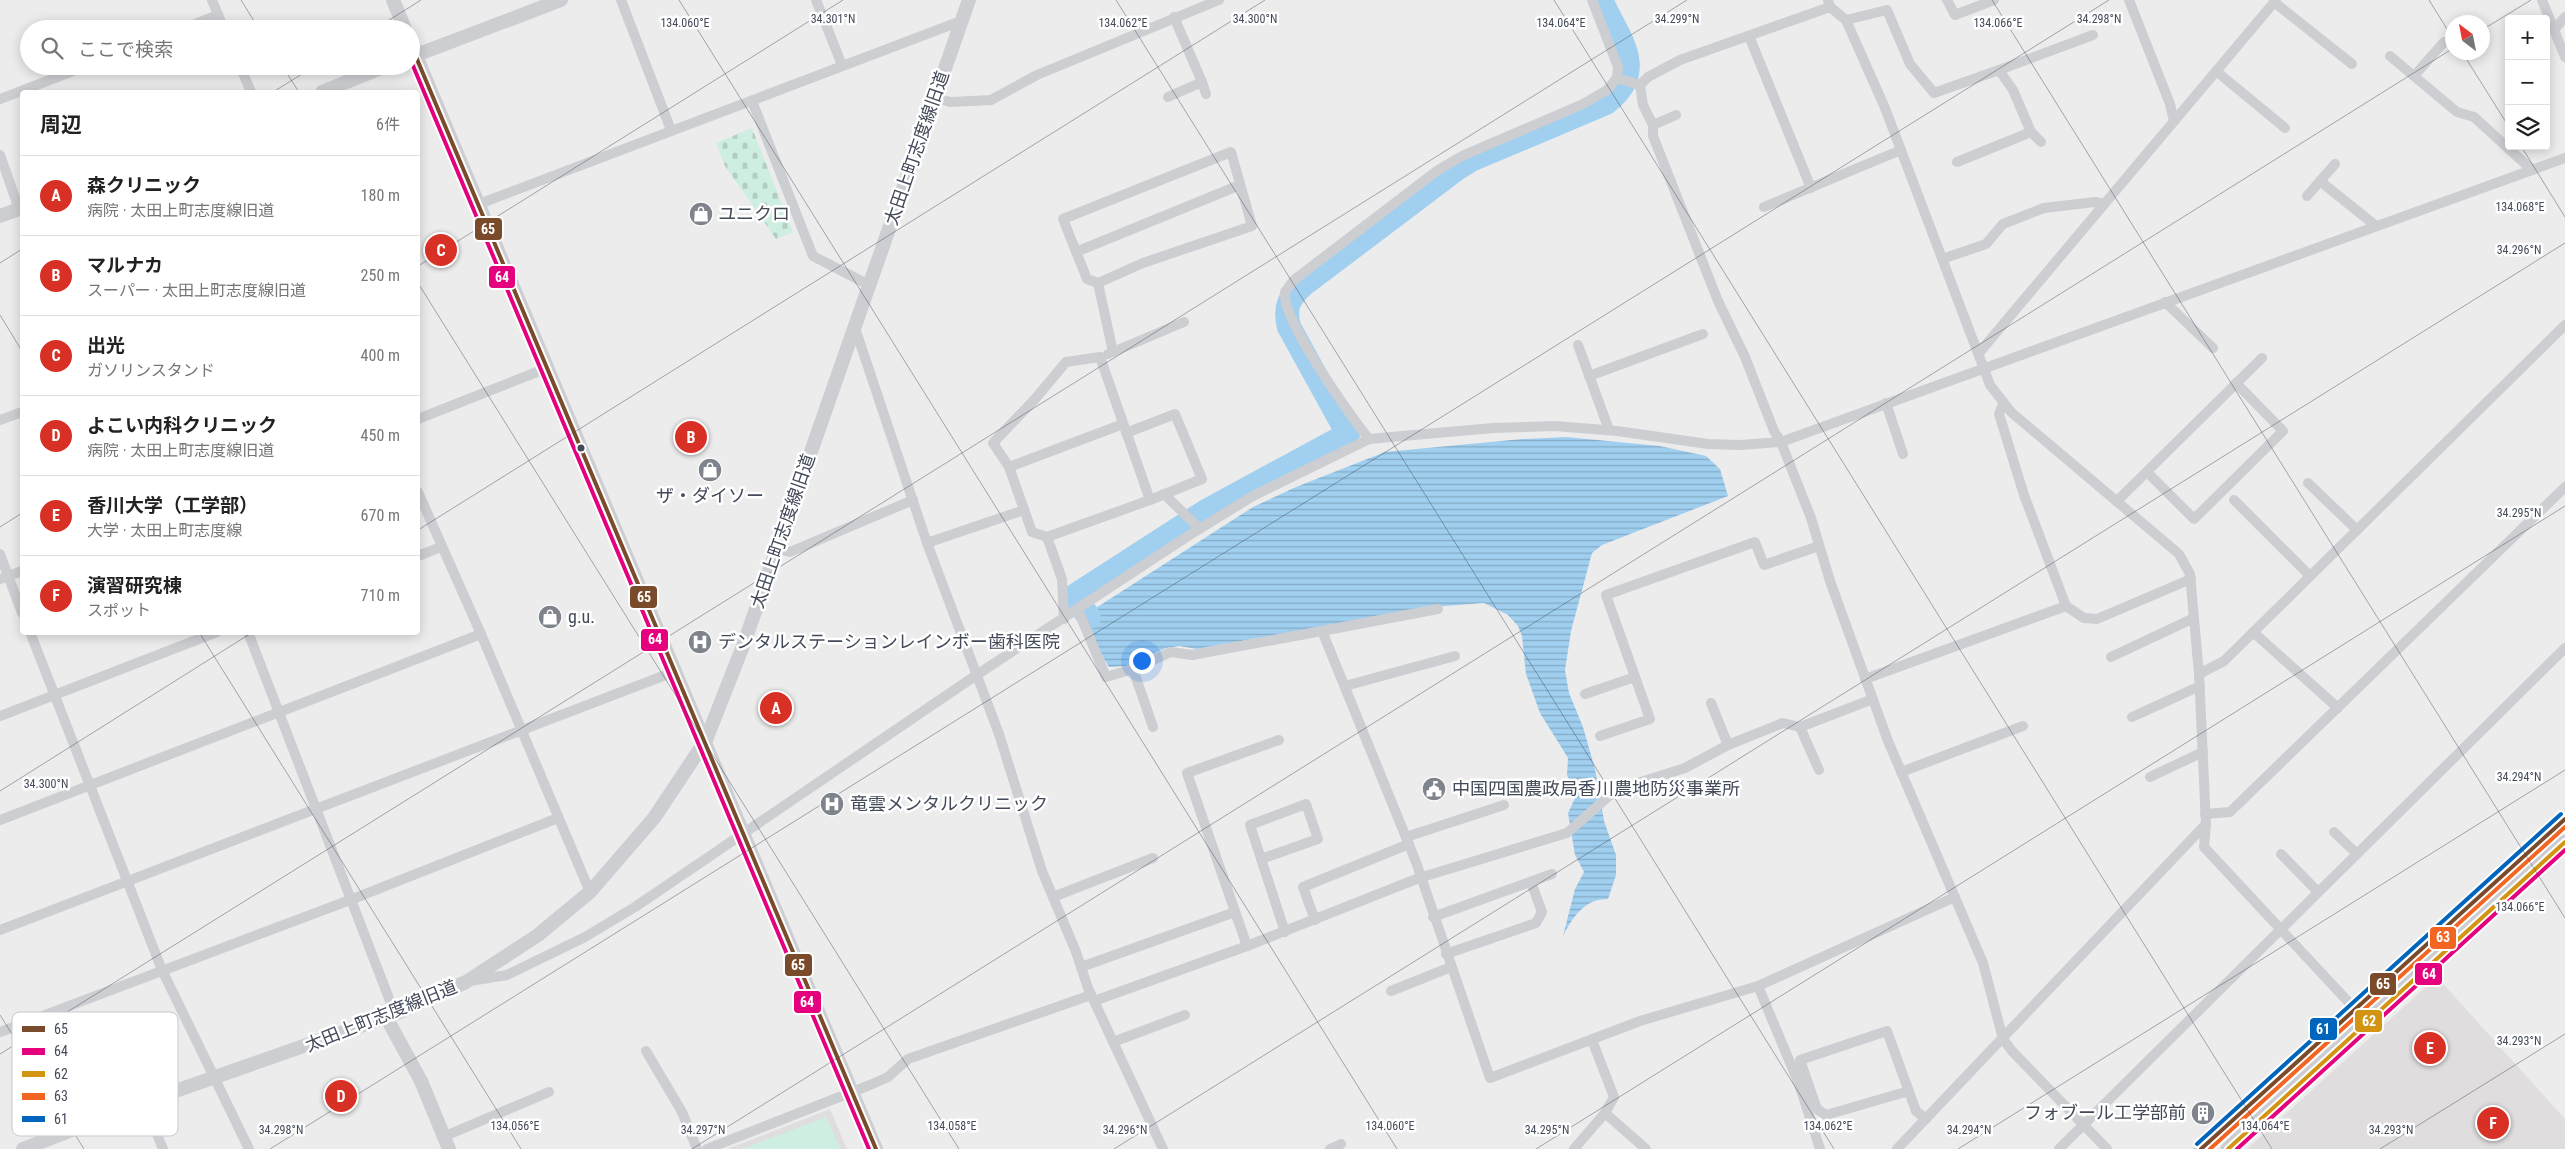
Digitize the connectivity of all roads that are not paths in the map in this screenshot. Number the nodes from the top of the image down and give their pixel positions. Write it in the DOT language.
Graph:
graph roads {
  1 [pos="212,0"];
  2 [pos="393,0"];
  3 [pos="560,0"];
  4 [pos="620,0"];
  5 [pos="816,0"];
  6 [pos="969,0"];
  7 [pos="1219,0"];
  8 [pos="1592,0"];
  9 [pos="1947,0"];
  10 [pos="1994,0"];
  11 [pos="2129,0"];
  12 [pos="2542,0"];
  13 [pos="2275,1"];
  14 [pos="1829,4"];
  15 [pos="218,15"];
  16 [pos="2565,17"];
  17 [pos="1174,18"];
  18 [pos="206,20"];
  19 [pos="220,20"];
  20 [pos="401,20"];
  21 [pos="1846,20"];
  22 [pos="961,21"];
  23 [pos="2554,30"];
  24 [pos="2093,35"];
  25 [pos="1749,36"];
  26 [pos="2444,42"];
  27 [pos="420,50"];
  28 [pos="2390,56"];
  29 [pos="2565,57"];
  30 [pos="2352,64"];
  31 [pos="842,65"];
  32 [pos="420,68"];
  33 [pos="1999,70"];
  34 [pos="2216,71"];
  35 [pos="63,75"];
  36 [pos="244,75"];
  37 [pos="364,75"];
  38 [pos="2414,76"];
  39 [pos="1617,78"];
  40 [pos="1202,82"];
  41 [pos="1636,84"];
  42 [pos="23,90"];
  43 [pos="250,90"];
  44 [pos="327,90"];
  45 [pos="20,91"];
  46 [pos="1206,94"];
  47 [pos="934,97"];
  48 [pos="1168,97"];
  49 [pos="0,99"];
  50 [pos="752,101"];
  51 [pos="1676,115"];
  52 [pos="2174,121"];
  53 [pos="1653,125"];
  54 [pos="2285,128"];
  55 [pos="672,130"];
  56 [pos="2031,132"];
  57 [pos="2041,142"];
  58 [pos="1901,150"];
  59 [pos="0,155"];
  60 [pos="2565,158"];
  61 [pos="1958,162"];
  62 [pos="2335,164"];
  63 [pos="2532,170"];
  64 [pos="2320,181"];
  65 [pos="1240,185"];
  66 [pos="1811,188"];
  67 [pos="2306,196"];
  68 [pos="478,204"];
  69 [pos="2104,204"];
  70 [pos="20,205"];
  71 [pos="1764,207"];
  72 [pos="20,208"];
  73 [pos="0,216"];
  74 [pos="2376,226"];
  75 [pos="1076,252"];
  76 [pos="1942,259"];
  77 [pos="1098,284"];
  78 [pos="869,285"];
  79 [pos="2165,302"];
  80 [pos="1184,322"];
  81 [pos="854,324"];
  82 [pos="2565,326"];
  83 [pos="1703,334"];
  84 [pos="1578,345"];
  85 [pos="2213,348"];
  86 [pos="1113,352"];
  87 [pos="1979,353"];
  88 [pos="1100,357"];
  89 [pos="2262,358"];
  90 [pos="547,368"];
  91 [pos="1983,369"];
  92 [pos="1589,376"];
  93 [pos="2236,383"];
  94 [pos="1886,403"];
  95 [pos="2004,404"];
  96 [pos="20,413"];
  97 [pos="420,418"];
  98 [pos="0,420"];
  99 [pos="1125,428"];
  100 [pos="1609,430"];
  101 [pos="1369,440"];
  102 [pos="1781,442"];
  103 [pos="1903,454"];
  104 [pos="1009,467"];
  105 [pos="2147,472"];
  106 [pos="2308,483"];
  107 [pos="2565,487"];
  108 [pos="1164,494"];
  109 [pos="420,497"];
  110 [pos="913,500"];
  111 [pos="1150,500"];
  112 [pos="2234,500"];
  113 [pos="2117,501"];
  114 [pos="1024,510"];
  115 [pos="1197,526"];
  116 [pos="2357,530"];
  117 [pos="1047,537"];
  118 [pos="927,543"];
  119 [pos="1819,546"];
  120 [pos="441,548"];
  121 [pos="777,549"];
  122 [pos="0,554"];
  123 [pos="420,555"];
  124 [pos="20,572"];
  125 [pos="2310,576"];
  126 [pos="4,578"];
  127 [pos="2191,579"];
  128 [pos="2066,606"];
  129 [pos="1081,608"];
  130 [pos="20,609"];
  131 [pos="1438,609"];
  132 [pos="2194,618"];
  133 [pos="1064,619"];
  134 [pos="1322,631"];
  135 [pos="2253,632"];
  136 [pos="481,634"];
  137 [pos="31,635"];
  138 [pos="209,635"];
  139 [pos="249,635"];
  140 [pos="2565,648"];
  141 [pos="1455,656"];
  142 [pos="2111,657"];
  143 [pos="1133,669"];
  144 [pos="676,671"];
  145 [pos="2199,674"];
  146 [pos="975,676"];
  147 [pos="1635,677"];
  148 [pos="1865,679"];
  149 [pos="1345,686"];
  150 [pos="2200,686"];
  151 [pos="1584,694"];
  152 [pos="54,696"];
  153 [pos="1873,699"];
  154 [pos="1711,703"];
  155 [pos="2338,708"];
  156 [pos="278,712"];
  157 [pos="0,716"];
  158 [pos="2132,717"];
  159 [pos="2023,726"];
  160 [pos="1153,727"];
  161 [pos="1800,727"];
  162 [pos="523,731"];
  163 [pos="1600,736"];
  164 [pos="706,740"];
  165 [pos="1279,740"];
  166 [pos="1728,745"];
  167 [pos="2203,752"];
  168 [pos="1819,770"];
  169 [pos="1901,772"];
  170 [pos="2150,777"];
  171 [pos="90,786"];
  172 [pos="1504,805"];
  173 [pos="315,810"];
  174 [pos="558,818"];
  175 [pos="2205,819"];
  176 [pos="2565,819"];
  177 [pos="0,820"];
  178 [pos="2334,832"];
  179 [pos="742,834"];
  180 [pos="1407,840"];
  181 [pos="2565,842"];
  182 [pos="2281,854"];
  183 [pos="2357,854"];
  184 [pos="1153,858"];
  185 [pos="1261,860"];
  186 [pos="1552,874"];
  187 [pos="1419,878"];
  188 [pos="127,882"];
  189 [pos="1531,882"];
  190 [pos="590,892"];
  191 [pos="2318,892"];
  192 [pos="1053,897"];
  193 [pos="1955,897"];
  194 [pos="350,900"];
  195 [pos="1235,912"];
  196 [pos="1433,917"];
  197 [pos="1315,920"];
  198 [pos="0,930"];
  199 [pos="2280,930"];
  200 [pos="1285,932"];
  201 [pos="1247,946"];
  202 [pos="1446,954"];
  203 [pos="1081,967"];
  204 [pos="1450,967"];
  205 [pos="162,970"];
  206 [pos="466,982"];
  207 [pos="1758,986"];
  208 [pos="1391,991"];
  209 [pos="1092,998"];
  210 [pos="2355,1009"];
  211 [pos="52,1012"];
  212 [pos="1185,1015"];
  213 [pos="391,1016"];
  214 [pos="2367,1022"];
  215 [pos="12,1027"];
  216 [pos="0,1032"];
  217 [pos="2003,1039"];
  218 [pos="1592,1040"];
  219 [pos="1113,1042"];
  220 [pos="646,1050"];
  221 [pos="216,1078"];
  222 [pos="178,1091"];
  223 [pos="1908,1091"];
  224 [pos="549,1092"];
  225 [pos="852,1093"];
  226 [pos="1605,1113"];
  227 [pos="1926,1119"];
  228 [pos="2083,1125"];
  229 [pos="56,1136"];
  230 [pos="158,1136"];
  231 [pos="446,1143"];
  232 [pos="1341,1144"];
  233 [pos="1638,1147"];
  234 [pos="23,1149"];
  235 [pos="163,1149"];
  236 [pos="249,1149"];
  237 [pos="697,1149"];
  238 [pos="707,1149"];
  239 [pos="876,1149"];
  240 [pos="1164,1149"];
  241 [pos="1330,1149"];
  242 [pos="1574,1149"];
  243 [pos="1820,1149"];
  244 [pos="1897,1149"];
  245 [pos="2059,1149"];
  246 [pos="2107,1149"];
  247 [pos="2201,1149"];
  248 [pos="2228,1149"];
  1 -- 15 [label="street"];
  2 -- 20 [label="street"];
  3 -- 27 [label="street"];
  4 -- 55 [label="street"];
  5 -- 31 [label="street"];
  6 -- 22 [label="street, 太田上町志度線旧道"];
  7 -- 17 [label="street"];
  8 -- 39 [label="street"];
  9 -- 10 [label="street"];
  11 -- 52 [label="street"];
  12 -- 23 [label="street"];
  13 -- 30 [label="street"];
  13 -- 34 [label="street"];
  14 -- 21 [label="street"];
  14 -- 25 [label="street"];
  15 -- 18 [label="street"];
  15 -- 19 [label="street"];
  16 -- 23 [label="street"];
  17 -- 40 [label="street"];
  17 -- 47 [label="street"];
  21 -- 33 [label="street"];
  21 -- 58 [label="street"];
  22 -- 31 [label="street"];
  22 -- 47 [label="street, 太田上町志度線旧道"];
  23 -- 29 [label="street"];
  24 -- 33 [label="street"];
  25 -- 41 [label="street"];
  25 -- 66 [label="street"];
  26 -- 38 [label="street"];
  28 -- 38 [label="street"];
  31 -- 50 [label="street"];
  32 -- 68 [label="street"];
  33 -- 56 [label="street"];
  34 -- 52 [label="street"];
  34 -- 54 [label="street"];
  35 -- 42 [label="street"];
  36 -- 43 [label="street"];
  37 -- 44 [label="street"];
  38 -- 63 [label="street"];
  39 -- 41 [label="street"];
  39 -- 101 [label="street"];
  40 -- 46 [label="street"];
  40 -- 48 [label="street"];
  41 -- 53 [label="street"];
  45 -- 49 [label="street"];
  47 -- 78 [label="street, 太田上町志度線旧道"];
  50 -- 55 [label="street"];
  50 -- 78 [label="street"];
  51 -- 53 [label="street"];
  52 -- 69 [label="street"];
  53 -- 102 [label="street"];
  55 -- 68 [label="street"];
  56 -- 57 [label="street"];
  56 -- 61 [label="street"];
  58 -- 66 [label="street"];
  58 -- 76 [label="street"];
  59 -- 70 [label="street"];
  60 -- 63 [label="street"];
  62 -- 64 [label="street"];
  63 -- 74 [label="street"];
  64 -- 67 [label="street"];
  64 -- 74 [label="street"];
  65 -- 75 [label="street"];
  65 -- 75 [label="street"];
  65 -- 77 [label="street"];
  66 -- 71 [label="street"];
  68 -- 90 [label="street"];
  69 -- 76 [label="street"];
  69 -- 87 [label="street"];
  72 -- 73 [label="street"];
  74 -- 79 [label="street"];
  75 -- 77 [label="street"];
  76 -- 87 [label="street"];
  77 -- 86 [label="street"];
  78 -- 81 [label="street, 太田上町志度線旧道"];
  79 -- 85 [label="street"];
  79 -- 91 [label="street"];
  80 -- 86 [label="street"];
  81 -- 110 [label="street"];
  81 -- 121 [label="street, 太田上町志度線旧道"];
  82 -- 116 [label="street"];
  83 -- 92 [label="street"];
  84 -- 92 [label="street"];
  86 -- 88 [label="street"];
  87 -- 91 [label="street"];
  88 -- 99 [label="street"];
  88 -- 104 [label="street"];
  89 -- 93 [label="street"];
  90 -- 97 [label="street"];
  90 -- 144 [label="street"];
  91 -- 94 [label="street"];
  91 -- 95 [label="street"];
  92 -- 100 [label="street"];
  93 -- 105 [label="street"];
  93 -- 105 [label="street"];
  94 -- 102 [label="street"];
  94 -- 103 [label="street"];
  95 -- 113 [label="street"];
  95 -- 128 [label="street"];
  96 -- 98 [label="street"];
  99 -- 104 [label="street"];
  99 -- 108 [label="street"];
  99 -- 111 [label="street"];
  100 -- 101 [label="street"];
  100 -- 102 [label="street"];
  101 -- 115 [label="street"];
  102 -- 119 [label="street"];
  104 -- 114 [label="street"];
  105 -- 113 [label="street"];
  106 -- 116 [label="street"];
  107 -- 155 [label="street"];
  108 -- 111 [label="street"];
  108 -- 115 [label="street"];
  109 -- 120 [label="street"];
  110 -- 118 [label="street"];
  110 -- 121 [label="street"];
  111 -- 117 [label="street"];
  112 -- 125 [label="street"];
  113 -- 127 [label="street"];
  114 -- 117 [label="street"];
  114 -- 118 [label="street"];
  115 -- 129 [label="street"];
  116 -- 125 [label="street"];
  117 -- 133 [label="street"];
  118 -- 146 [label="street"];
  119 -- 147 [label="street"];
  119 -- 148 [label="street"];
  120 -- 123 [label="street"];
  120 -- 136 [label="street"];
  121 -- 164 [label="street, 太田上町志度線旧道"];
  122 -- 126 [label="street"];
  124 -- 126 [label="street"];
  125 -- 135 [label="street"];
  126 -- 130 [label="street"];
  127 -- 128 [label="street"];
  127 -- 132 [label="street"];
  128 -- 148 [label="street"];
  129 -- 133 [label="street"];
  129 -- 143 [label="street"];
  131 -- 134 [label="street"];
  132 -- 142 [label="street"];
  132 -- 145 [label="street"];
  133 -- 146 [label="street"];
  134 -- 143 [label="street"];
  134 -- 149 [label="street"];
  135 -- 145 [label="street"];
  135 -- 155 [label="street"];
  136 -- 156 [label="street"];
  136 -- 162 [label="street"];
  137 -- 152 [label="street"];
  138 -- 152 [label="street"];
  139 -- 156 [label="street"];
  140 -- 183 [label="street"];
  141 -- 149 [label="street"];
  143 -- 160 [label="street"];
  144 -- 162 [label="street"];
  144 -- 164 [label="street"];
  145 -- 150 [label="street"];
  146 -- 179 [label="street"];
  146 -- 192 [label="street"];
  147 -- 151 [label="street"];
  147 -- 163 [label="street"];
  148 -- 153 [label="street"];
  149 -- 180 [label="street"];
  150 -- 158 [label="street"];
  150 -- 167 [label="street"];
  152 -- 157 [label="street"];
  152 -- 171 [label="street"];
  153 -- 161 [label="street"];
  153 -- 169 [label="street"];
  154 -- 166 [label="street"];
  155 -- 175 [label="street"];
  156 -- 171 [label="street"];
  156 -- 173 [label="street"];
  159 -- 169 [label="street"];
  161 -- 166 [label="street"];
  161 -- 168 [label="street"];
  162 -- 173 [label="street"];
  162 -- 174 [label="street"];
  164 -- 179 [label="street"];
  164 -- 190 [label="street, 太田上町志度線旧道"];
  165 -- 195 [label="street"];
  166 -- 187 [label="street"];
  167 -- 170 [label="street"];
  167 -- 175 [label="street"];
  169 -- 193 [label="street"];
  171 -- 177 [label="street"];
  171 -- 188 [label="street"];
  172 -- 180 [label="street"];
  173 -- 188 [label="street"];
  173 -- 194 [label="street"];
  174 -- 190 [label="street"];
  174 -- 194 [label="street"];
  175 -- 199 [label="street"];
  175 -- 217 [label="street"];
  176 -- 210 [label="main road"];
  178 -- 183 [label="street"];
  179 -- 206 [label="street"];
  179 -- 225 [label="street"];
  180 -- 187 [label="street"];
  180 -- 197 [label="street"];
  181 -- 214 [label="main road"];
  182 -- 191 [label="street"];
  183 -- 191 [label="street"];
  184 -- 192 [label="street"];
  185 -- 185 [label="street"];
  185 -- 200 [label="street"];
  186 -- 189 [label="street"];
  187 -- 196 [label="street"];
  187 -- 197 [label="street"];
  188 -- 198 [label="street"];
  188 -- 205 [label="street"];
  189 -- 196 [label="street"];
  189 -- 202 [label="street"];
  190 -- 206 [label="street, 太田上町志度線旧道"];
  191 -- 199 [label="street"];
  192 -- 203 [label="street"];
  193 -- 207 [label="street"];
  193 -- 217 [label="street"];
  194 -- 205 [label="street"];
  194 -- 213 [label="street"];
  195 -- 201 [label="street"];
  195 -- 203 [label="street"];
  196 -- 202 [label="street"];
  197 -- 200 [label="street"];
  199 -- 210 [label="street"];
  199 -- 228 [label="street"];
  200 -- 201 [label="street"];
  201 -- 209 [label="street"];
  202 -- 204 [label="street"];
  203 -- 209 [label="street"];
  204 -- 208 [label="street"];
  204 -- 218 [label="street"];
  205 -- 211 [label="street"];
  205 -- 221 [label="street"];
  206 -- 213 [label="street, 太田上町志度線旧道"];
  207 -- 218 [label="street"];
  207 -- 243 [label="street"];
  209 -- 219 [label="street"];
  209 -- 225 [label="street"];
  210 -- 214 [label="street"];
  210 -- 247 [label="main road"];
  212 -- 219 [label="street"];
  213 -- 221 [label="street, 太田上町志度線旧道"];
  213 -- 231 [label="street"];
  214 -- 248 [label="main road"];
  215 -- 216 [label="street"];
  217 -- 227 [label="street"];
  217 -- 228 [label="street"];
  218 -- 226 [label="street"];
  219 -- 240 [label="street"];
  220 -- 237 [label="street"];
  221 -- 222 [label="street, 太田上町志度線旧道"];
  221 -- 236 [label="street"];
  223 -- 223 [label="street"];
  223 -- 227 [label="street"];
  224 -- 231 [label="street"];
  225 -- 238 [label="street"];
  225 -- 239 [label="street"];
  226 -- 233 [label="street"];
  226 -- 242 [label="street"];
  227 -- 244 [label="street"];
  228 -- 245 [label="street"];
  228 -- 246 [label="street"];
  229 -- 234 [label="street, 太田上町志度線旧道"];
  230 -- 235 [label="street"];
  232 -- 241 [label="street"];
}
